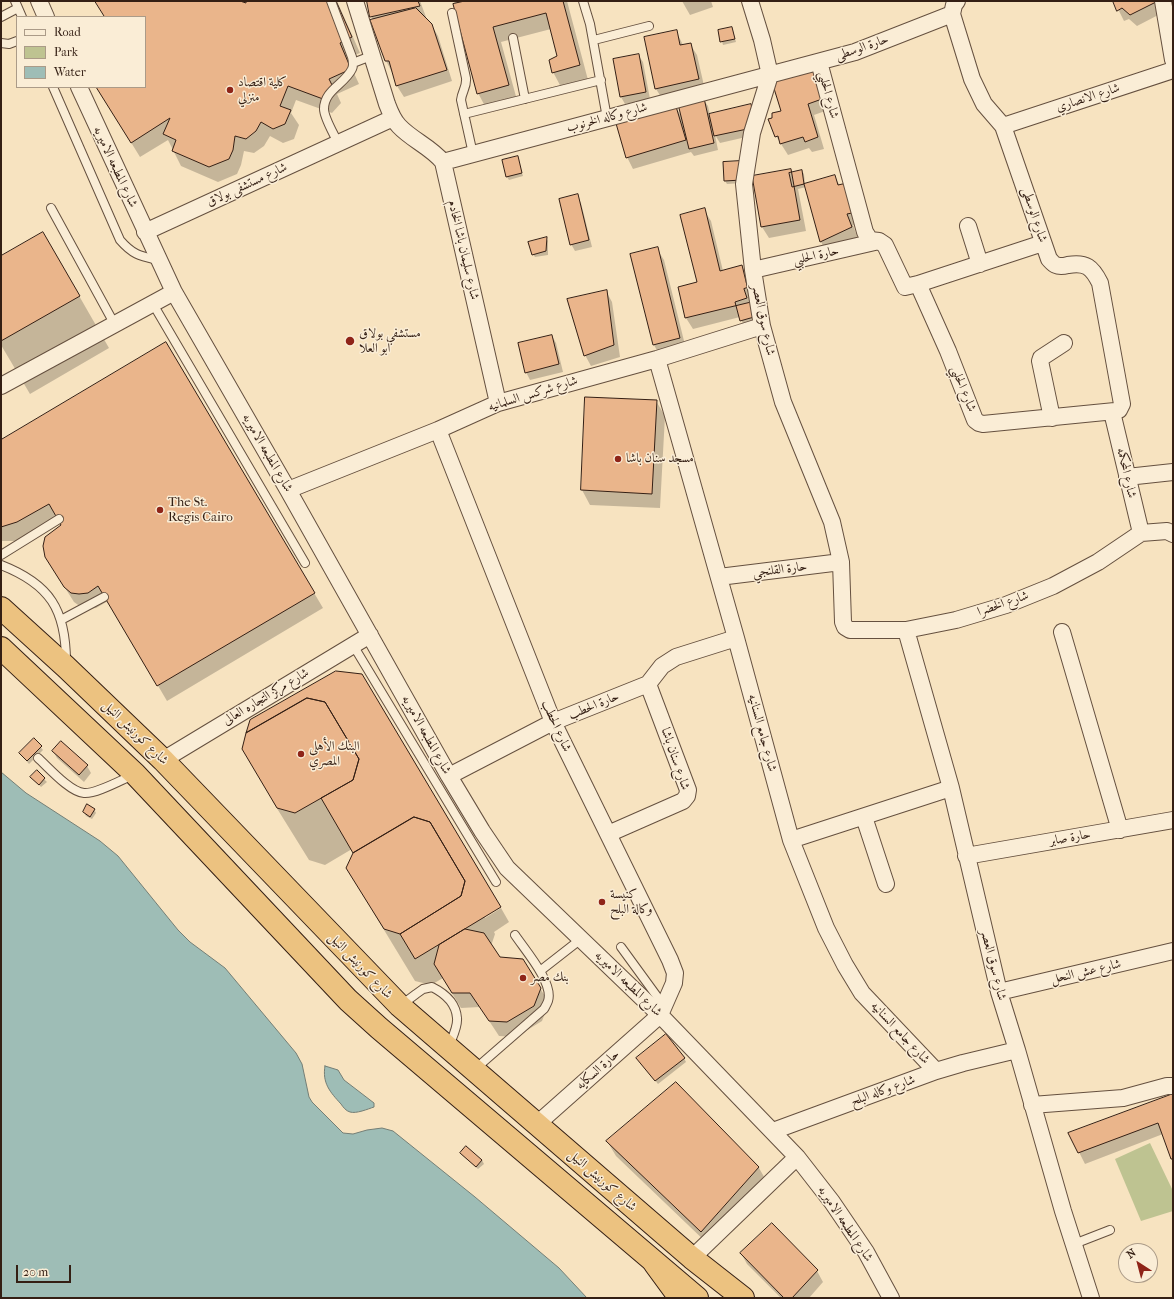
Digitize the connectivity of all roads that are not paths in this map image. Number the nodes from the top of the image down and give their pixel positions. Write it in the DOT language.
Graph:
graph roads {
  1 [pos="39,1"];
  2 [pos="331,1"];
  3 [pos="355,1"];
  4 [pos="583,1"];
  5 [pos="750,1"];
  6 [pos="1163,1"];
  7 [pos="16,4"];
  8 [pos="954,7"];
  9 [pos="452,13"];
  10 [pos="22,16"];
  11 [pos="46,16"];
  12 [pos="1,17"];
  13 [pos="649,26"];
  14 [pos="513,38"];
  15 [pos="594,40"];
  16 [pos="16,41"];
  17 [pos="1,43"];
  18 [pos="371,56"];
  19 [pos="1173,60"];
  20 [pos="818,62"];
  21 [pos="353,64"];
  22 [pos="1173,70"];
  23 [pos="770,75"];
  24 [pos="601,80"];
  25 [pos="52,88"];
  26 [pos="79,88"];
  27 [pos="525,99"];
  28 [pos="464,114"];
  29 [pos="393,118"];
  30 [pos="607,118"];
  31 [pos="1003,126"];
  32 [pos="343,141"];
  33 [pos="473,154"];
  34 [pos="443,162"];
  35 [pos="51,208"];
  36 [pos="968,226"];
  37 [pos="145,232"];
  38 [pos="879,241"];
  39 [pos="1043,243"];
  40 [pos="158,260"];
  41 [pos="980,264"];
  42 [pos="753,270"];
  43 [pos="918,284"];
  44 [pos="174,292"];
  45 [pos="153,304"];
  46 [pos="115,325"];
  47 [pos="762,326"];
  48 [pos="1064,343"];
  49 [pos="657,359"];
  50 [pos="1,386"];
  51 [pos="498,402"];
  52 [pos="1117,408"];
  53 [pos="1052,418"];
  54 [pos="438,430"];
  55 [pos="1173,472"];
  56 [pos="1127,476"];
  57 [pos="288,490"];
  58 [pos="59,519"];
  59 [pos="1141,534"];
  60 [pos="1173,534"];
  61 [pos="1,555"];
  62 [pos="305,562"];
  63 [pos="841,562"];
  64 [pos="1,565"];
  65 [pos="719,577"];
  66 [pos="104,597"];
  67 [pos="1,608"];
  68 [pos="61,620"];
  69 [pos="850,630"];
  70 [pos="906,630"];
  71 [pos="1062,632"];
  72 [pos="370,635"];
  73 [pos="736,638"];
  74 [pos="353,645"];
  75 [pos="1,648"];
  76 [pos="66,667"];
  77 [pos="648,684"];
  78 [pos="553,722"];
  79 [pos="38,758"];
  80 [pos="163,760"];
  81 [pos="135,774"];
  82 [pos="449,776"];
  83 [pos="951,788"];
  84 [pos="864,816"];
  85 [pos="1173,820"];
  86 [pos="1120,830"];
  87 [pos="608,834"];
  88 [pos="791,840"];
  89 [pos="966,856"];
  90 [pos="496,882"];
  91 [pos="886,884"];
  92 [pos="515,935"];
  93 [pos="581,939"];
  94 [pos="621,947"];
  95 [pos="1173,951"];
  96 [pos="540,971"];
  97 [pos="999,992"];
  98 [pos="400,1006"];
  99 [pos="662,1010"];
  100 [pos="448,1048"];
  101 [pos="1017,1050"];
  102 [pos="474,1071"];
  103 [pos="936,1071"];
  104 [pos="1173,1086"];
  105 [pos="1032,1105"];
  106 [pos="536,1125"];
  107 [pos="773,1131"];
  108 [pos="797,1157"];
  109 [pos="1110,1230"];
  110 [pos="1074,1244"];
  111 [pos="692,1258"];
  112 [pos="655,1264"];
  113 [pos="680,1298"];
  114 [pos="697,1298"];
  115 [pos="743,1298"];
  116 [pos="891,1298"];
  117 [pos="1091,1298"];
  1 -- 11 [label="street"];
  2 -- 21 [label="lane"];
  3 -- 18 [label="street"];
  4 -- 15 [label="lane"];
  5 -- 23 [label="street"];
  6 -- 19 [label="street"];
  7 -- 10 [label="lane"];
  7 -- 12 [label="lane"];
  8 -- 20 [label="street, حارة الوسطى"];
  8 -- 31 [label="street, شارع الوسطى"];
  9 -- 28 [label="lane"];
  13 -- 15 [label="lane"];
  14 -- 27 [label="lane"];
  15 -- 24 [label="lane"];
  16 -- 17 [label="lane"];
  18 -- 21 [label="lane"];
  18 -- 29 [label="street"];
  20 -- 23 [label="street, حارة الوسطى"];
  20 -- 38 [label="street, شارع الحلبي"];
  21 -- 32 [label="lane"];
  22 -- 31 [label="street, شارع الانصاري"];
  23 -- 30 [label="street, شارع وكاله الخرنوب"];
  23 -- 42 [label="street, شارع سوق العصر"];
  24 -- 27 [label="lane"];
  24 -- 30 [label="lane"];
  25 -- 40 [label="lane"];
  26 -- 37 [label="street, شارع المطبعه الاميريه"];
  27 -- 28 [label="lane"];
  28 -- 33 [label="lane"];
  29 -- 32 [label="street"];
  29 -- 34 [label="street"];
  30 -- 33 [label="street, شارع وكاله الخرنوب"];
  31 -- 39 [label="street, شارع الوسطى"];
  32 -- 37 [label="street, شارع مستشفى بولاق"];
  33 -- 34 [label="street, شارع وكاله الخرنوب"];
  34 -- 51 [label="street, شارع سليمان باشا الخادم"];
  35 -- 46 [label="lane"];
  36 -- 41 [label="street"];
  37 -- 40 [label="street, شارع المطبعه الاميريه"];
  38 -- 42 [label="street, حارة الحلبي"];
  38 -- 43 [label="street, شارع الحلبي"];
  39 -- 41 [label="street, شارع الحلبي"];
  39 -- 52 [label="street, شارع الوسطى"];
  40 -- 44 [label="street, شارع المطبعه الاميريه"];
  41 -- 43 [label="street, شارع الحلبي"];
  42 -- 47 [label="street, شارع سوق العصر"];
  43 -- 53 [label="street, شارع الحلبي"];
  44 -- 45 [label="street"];
  44 -- 57 [label="street, شارع المطبعه الاميريه"];
  45 -- 46 [label="street"];
  45 -- 62 [label="lane"];
  46 -- 50 [label="street"];
  47 -- 49 [label="street, شارع شركس السلمانيه"];
  47 -- 63 [label="street, شارع سوق العصر"];
  48 -- 53 [label="street"];
  49 -- 51 [label="street, شارع شركس السلمانيه"];
  49 -- 65 [label="street, شارع جامع السنانيه"];
  51 -- 54 [label="street, شارع شركس السلمانيه"];
  52 -- 53 [label="street, شارع الحلبي"];
  52 -- 56 [label="street, شارع المحكمه"];
  54 -- 57 [label="street, شارع شركس السلمانيه"];
  54 -- 78 [label="street, شارع الحطب"];
  55 -- 56 [label="street"];
  56 -- 59 [label="street, شارع المحكمه"];
  57 -- 72 [label="street, شارع المطبعه الاميريه"];
  58 -- 61 [label="lane"];
  59 -- 60 [label="street"];
  59 -- 70 [label="street, شارع الخضرا"];
  63 -- 65 [label="street, حارة القلنجي"];
  63 -- 69 [label="street, شارع سوق العصر"];
  64 -- 68 [label="lane"];
  65 -- 73 [label="street, شارع جامع السنانيه"];
  66 -- 68 [label="lane"];
  67 -- 76 [label="highway, شارع كورنيش النيل"];
  68 -- 76 [label="lane"];
  69 -- 70 [label="street, شارع الخضرا"];
  70 -- 83 [label="street, شارع سوق العصر"];
  71 -- 86 [label="street"];
  72 -- 74 [label="street, شارع مركز التجاره العالى"];
  72 -- 82 [label="street, شارع المطبعه الاميريه"];
  73 -- 77 [label="street"];
  73 -- 88 [label="street, شارع جامع السنانيه"];
  74 -- 80 [label="street, شارع مركز التجاره العالى"];
  74 -- 90 [label="lane"];
  75 -- 81 [label="highway"];
  76 -- 80 [label="highway, شارع كورنيش النيل"];
  77 -- 78 [label="street, حارة الحطب"];
  77 -- 87 [label="street, شارع سنان باشا"];
  78 -- 82 [label="street, حارة الحطب"];
  78 -- 87 [label="street, شارع الحطب"];
  79 -- 81 [label="lane"];
  80 -- 98 [label="highway, شارع كورنيش النيل"];
  81 -- 112 [label="highway"];
  82 -- 93 [label="street, شارع المطبعه الاميريه"];
  83 -- 84 [label="street"];
  83 -- 89 [label="street, شارع سوق العصر"];
  84 -- 88 [label="street"];
  84 -- 91 [label="street"];
  85 -- 86 [label="street, حارة صابر"];
  86 -- 89 [label="street, حارة صابر"];
  87 -- 99 [label="street, شارع الحطب"];
  88 -- 103 [label="street, شارع جامع السنانيه"];
  89 -- 97 [label="street, شارع سوق العصر"];
  92 -- 96 [label="lane"];
  93 -- 96 [label="lane"];
  93 -- 99 [label="street, شارع المطبعه الاميريه"];
  94 -- 99 [label="lane"];
  95 -- 97 [label="street, شارع عش النحل"];
  96 -- 102 [label="lane"];
  97 -- 101 [label="street, شارع سوق العصر"];
  98 -- 100 [label="highway, شارع كورنيش النيل"];
  98 -- 100 [label="lane"];
  99 -- 106 [label="street, حارة السكايه"];
  99 -- 107 [label="street, شارع المطبعه الاميريه"];
  100 -- 102 [label="highway, شارع كورنيش النيل"];
  101 -- 103 [label="street, شارع وكاله البلح"];
  101 -- 105 [label="street, شارع سوق العصر"];
  102 -- 106 [label="highway, شارع كورنيش النيل"];
  103 -- 107 [label="street, شارع وكاله البلح"];
  104 -- 105 [label="street"];
  105 -- 110 [label="street, شارع سوق العصر"];
  106 -- 111 [label="highway, شارع كورنيش النيل"];
  107 -- 108 [label="street, شارع المطبعه الاميريه"];
  108 -- 111 [label="street"];
  108 -- 116 [label="street, شارع المطبعه الاميريه"];
  109 -- 110 [label="lane"];
  110 -- 117 [label="street, شارع سوق العصر"];
  111 -- 115 [label="highway, شارع كورنيش النيل"];
  112 -- 113 [label="highway"];
  112 -- 114 [label="highway"];
}
